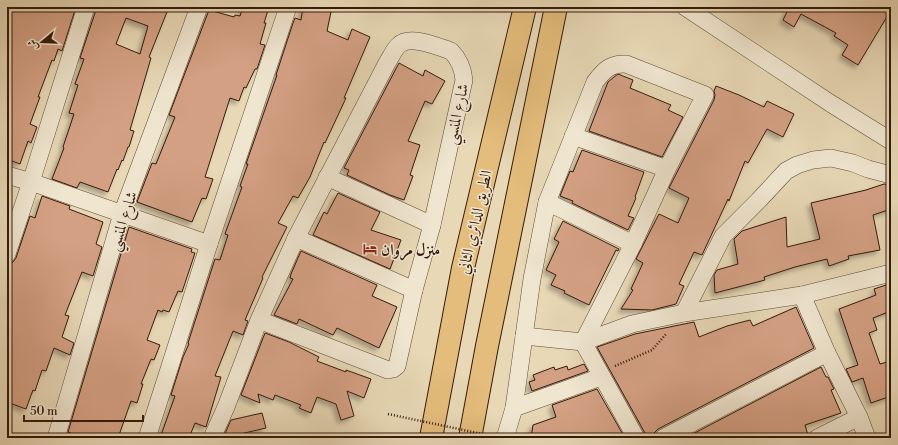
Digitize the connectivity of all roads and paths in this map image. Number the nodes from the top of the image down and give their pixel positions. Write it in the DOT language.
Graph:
graph roads {
  1 [pos="86,7"];
  2 [pos="199,7"];
  3 [pos="288,7"];
  4 [pos="525,7"];
  5 [pos="556,7"];
  6 [pos="685,7"];
  7 [pos="573,136"];
  8 [pos="891,141"];
  9 [pos="667,169"];
  10 [pos="7,175"];
  11 [pos="891,175"];
  12 [pos="327,178"];
  13 [pos="31,182"];
  14 [pos="548,202"];
  15 [pos="122,214"];
  16 [pos="432,225"];
  17 [pos="296,238"];
  18 [pos="209,244"];
  19 [pos="633,244"];
  20 [pos="7,254"];
  21 [pos="891,273"];
  22 [pos="414,290"];
  23 [pos="802,294"];
  24 [pos="684,313"];
  25 [pos="259,320"];
  26 [pos="524,336"];
  27 [pos="583,342"];
  28 [pos="827,353"];
  29 [pos="600,372"];
  30 [pos="514,408"];
  31 [pos="388,414"];
  32 [pos="859,417"];
  33 [pos="56,438"];
  34 [pos="147,438"];
  35 [pos="212,438"];
  36 [pos="431,438"];
  37 [pos="470,438"];
  38 [pos="501,438"];
  39 [pos="505,438"];
  40 [pos="636,438"];
  41 [pos="663,438"];
  42 [pos="817,438"];
  43 [pos="867,438"];
  1 -- 13 [label="street"];
  2 -- 15 [label="street, شارع المنسي"];
  3 -- 18 [label="street"];
  4 -- 36 [label="highway, الطريق الدائري الثاني"];
  5 -- 37 [label="highway"];
  6 -- 8 [label="street"];
  7 -- 9 [label="street"];
  7 -- 9 [label="street"];
  7 -- 14 [label="street"];
  9 -- 19 [label="street"];
  10 -- 13 [label="street"];
  11 -- 24 [label="street"];
  12 -- 16 [label="street"];
  12 -- 16 [label="street, شارع المنسي"];
  12 -- 17 [label="street, شارع المنسي"];
  13 -- 15 [label="street"];
  13 -- 20 [label="street"];
  14 -- 19 [label="street"];
  14 -- 26 [label="street"];
  15 -- 18 [label="street"];
  15 -- 33 [label="street, شارع المنسي"];
  16 -- 22 [label="street, شارع المنسي"];
  17 -- 22 [label="street"];
  17 -- 25 [label="street, شارع المنسي"];
  18 -- 34 [label="street"];
  19 -- 27 [label="street"];
  21 -- 23 [label="street"];
  22 -- 25 [label="street, شارع المنسي"];
  23 -- 24 [label="street"];
  23 -- 28 [label="street"];
  24 -- 27 [label="street"];
  24 -- 29 [label="path"];
  25 -- 35 [label="street, شارع المنسي"];
  26 -- 27 [label="street"];
  26 -- 30 [label="street"];
  27 -- 29 [label="street"];
  28 -- 32 [label="street"];
  28 -- 41 [label="street"];
  29 -- 30 [label="street"];
  29 -- 40 [label="street"];
  30 -- 39 [label="street"];
  31 -- 38 [label="path, bridge"];
  32 -- 42 [label="street"];
  32 -- 43 [label="street"];
}
